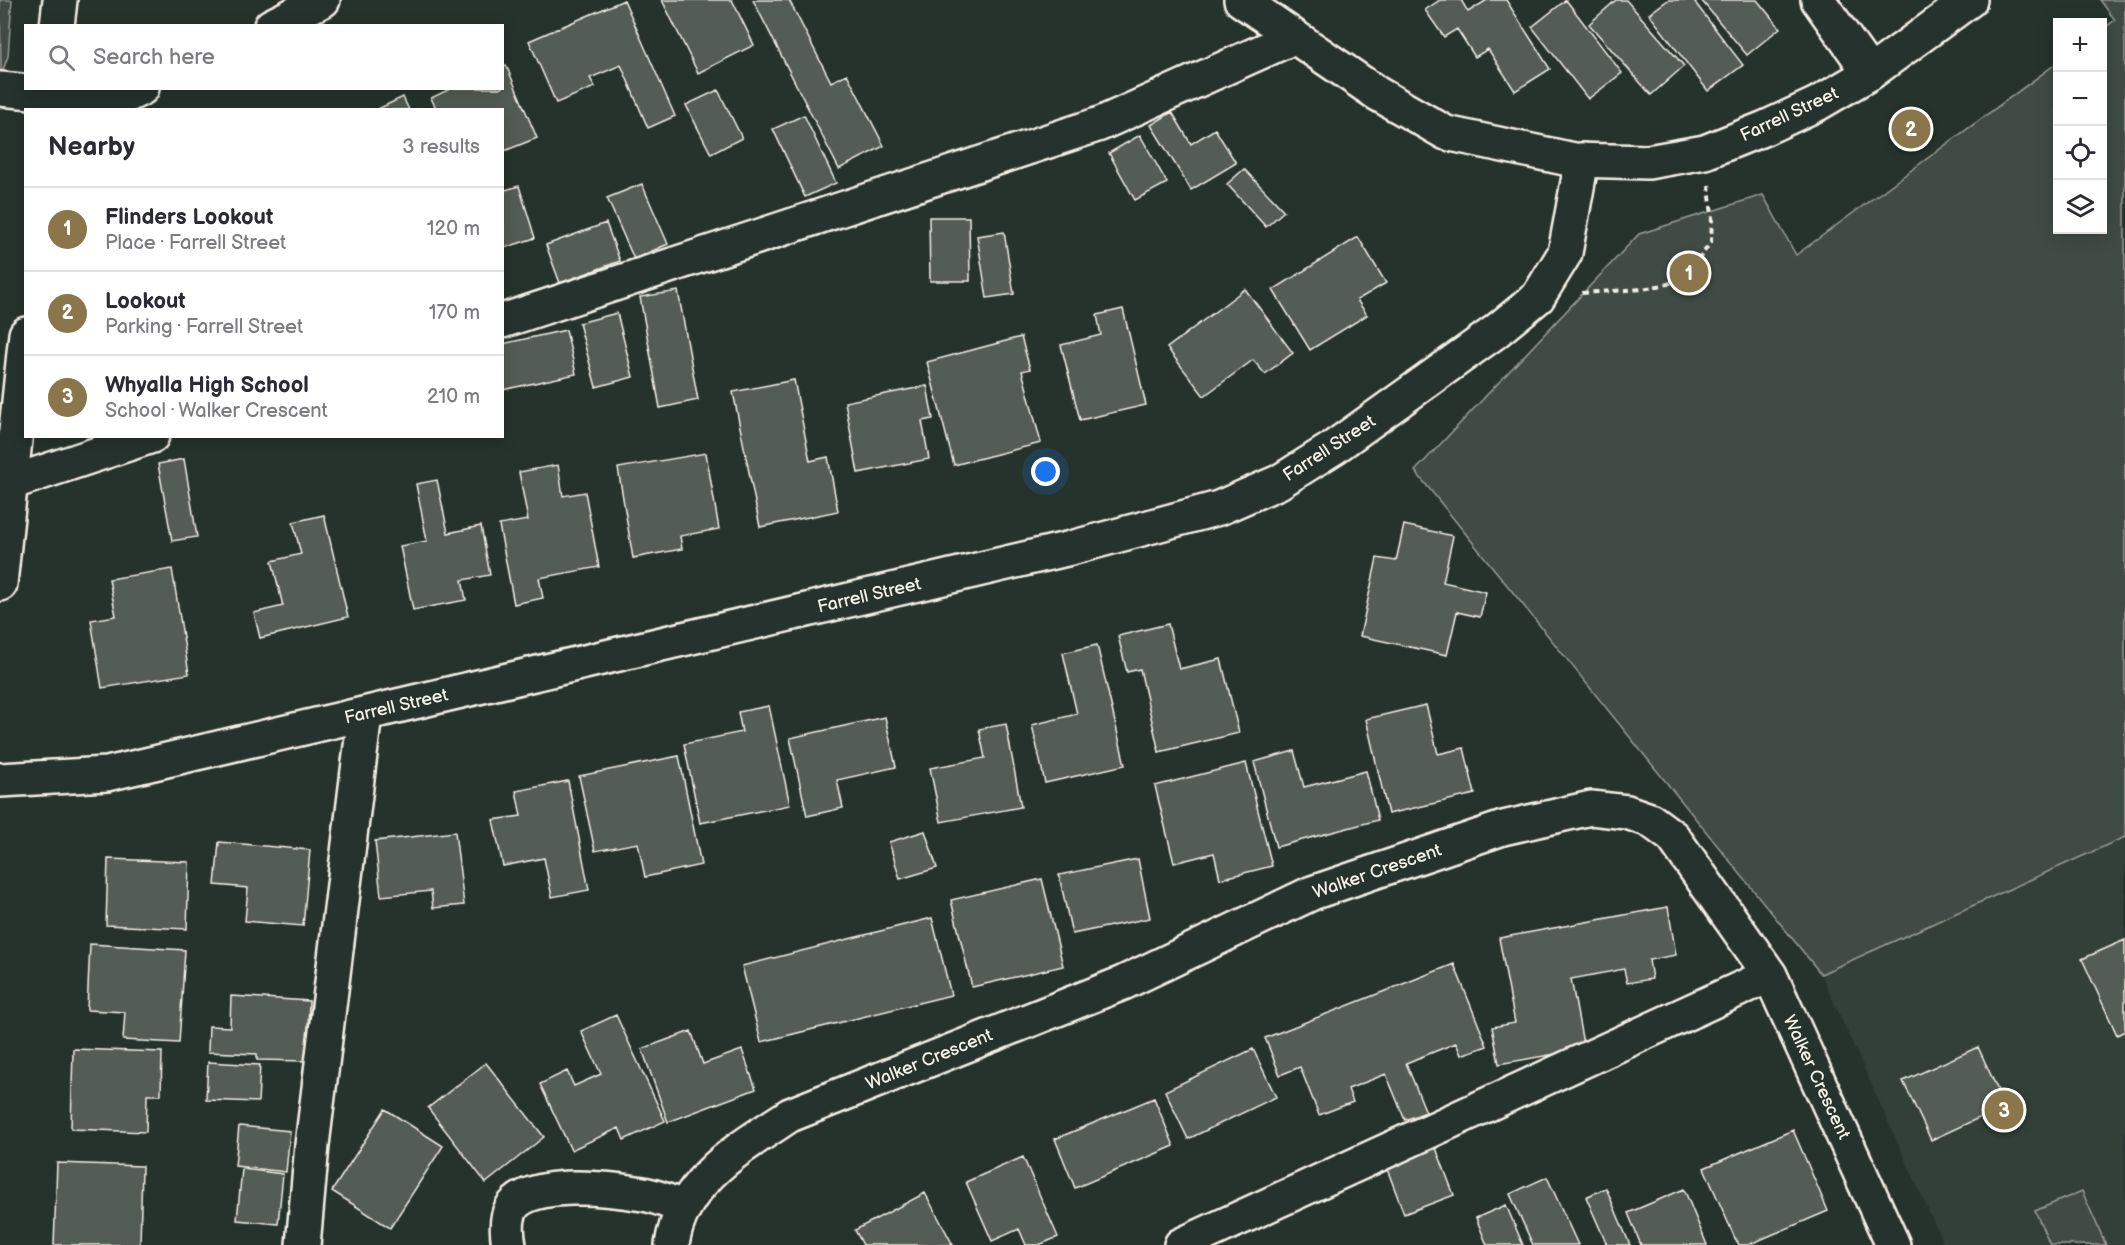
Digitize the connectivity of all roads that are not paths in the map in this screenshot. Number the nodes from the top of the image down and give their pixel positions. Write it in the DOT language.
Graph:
graph roads {
  1 [pos="60,0"];
  2 [pos="323,0"];
  3 [pos="1241,0"];
  4 [pos="1818,0"];
  5 [pos="1970,0"];
  6 [pos="57,24"];
  7 [pos="275,24"];
  8 [pos="1294,37"];
  9 [pos="1870,73"];
  10 [pos="0,89"];
  11 [pos="138,90"];
  12 [pos="50,97"];
  13 [pos="1582,160"];
  14 [pos="504,320"];
  15 [pos="24,348"];
  16 [pos="141,438"];
  17 [pos="8,463"];
  18 [pos="0,584"];
  19 [pos="364,714"];
  20 [pos="0,780"];
  21 [pos="1770,975"];
  22 [pos="682,1206"];
  23 [pos="303,1245"];
  24 [pos="509,1245"];
  25 [pos="672,1245"];
  26 [pos="1181,1245"];
  27 [pos="1893,1245"];
  1 -- 6 [label="street"];
  2 -- 7 [label="street"];
  3 -- 8 [label="street, Farrell Street"];
  4 -- 9 [label="street"];
  5 -- 9 [label="street, Farrell Street"];
  8 -- 13 [label="street, Farrell Street"];
  8 -- 14 [label="street"];
  9 -- 13 [label="street, Farrell Street"];
  10 -- 12 [label="street"];
  11 -- 12 [label="street"];
  13 -- 19 [label="street, Farrell Street"];
  15 -- 17 [label="street"];
  16 -- 17 [label="street"];
  17 -- 18 [label="street"];
  19 -- 20 [label="street, Farrell Street"];
  19 -- 23 [label="street"];
  21 -- 22 [label="street, Walker Crescent"];
  21 -- 26 [label="street"];
  21 -- 27 [label="street, Walker Crescent"];
  22 -- 24 [label="street"];
  22 -- 25 [label="street, Walker Crescent"];
}
